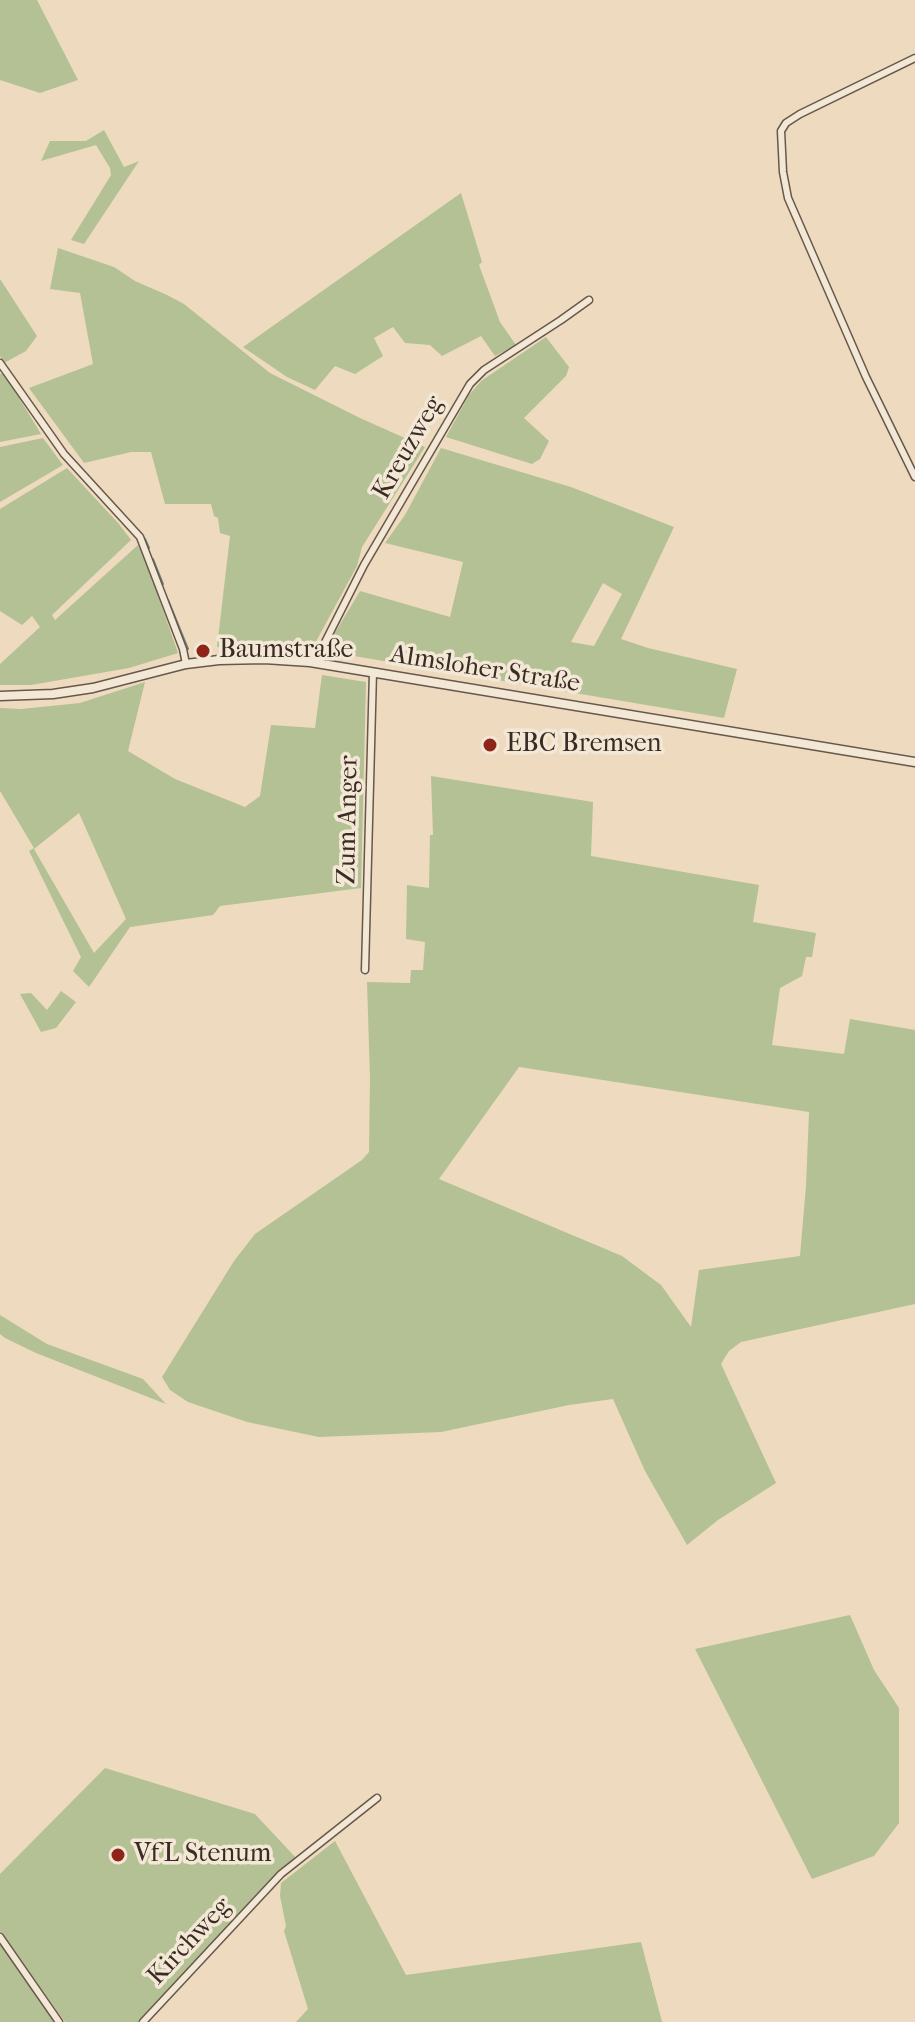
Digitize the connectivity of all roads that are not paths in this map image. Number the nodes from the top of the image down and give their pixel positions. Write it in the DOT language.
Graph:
graph roads {
  1 [pos="915,58"];
  2 [pos="589,300"];
  3 [pos="0,363"];
  4 [pos="915,477"];
  5 [pos="315,662"];
  6 [pos="186,664"];
  7 [pos="373,672"];
  8 [pos="0,696"];
  9 [pos="915,762"];
  10 [pos="365,970"];
  11 [pos="377,1798"];
  12 [pos="0,1937"];
  13 [pos="59,2022"];
  14 [pos="143,2022"];
  1 -- 4 [label="street"];
  2 -- 5 [label="street, Kreuzweg"];
  3 -- 6 [label="street"];
  5 -- 6 [label="street, Almsloher Straße"];
  5 -- 7 [label="street, Almsloher Straße"];
  6 -- 8 [label="street, Almsloher Straße"];
  7 -- 9 [label="street, Almsloher Straße"];
  7 -- 10 [label="street, Zum Anger"];
  11 -- 14 [label="street, Kirchweg"];
  12 -- 13 [label="street"];
}
